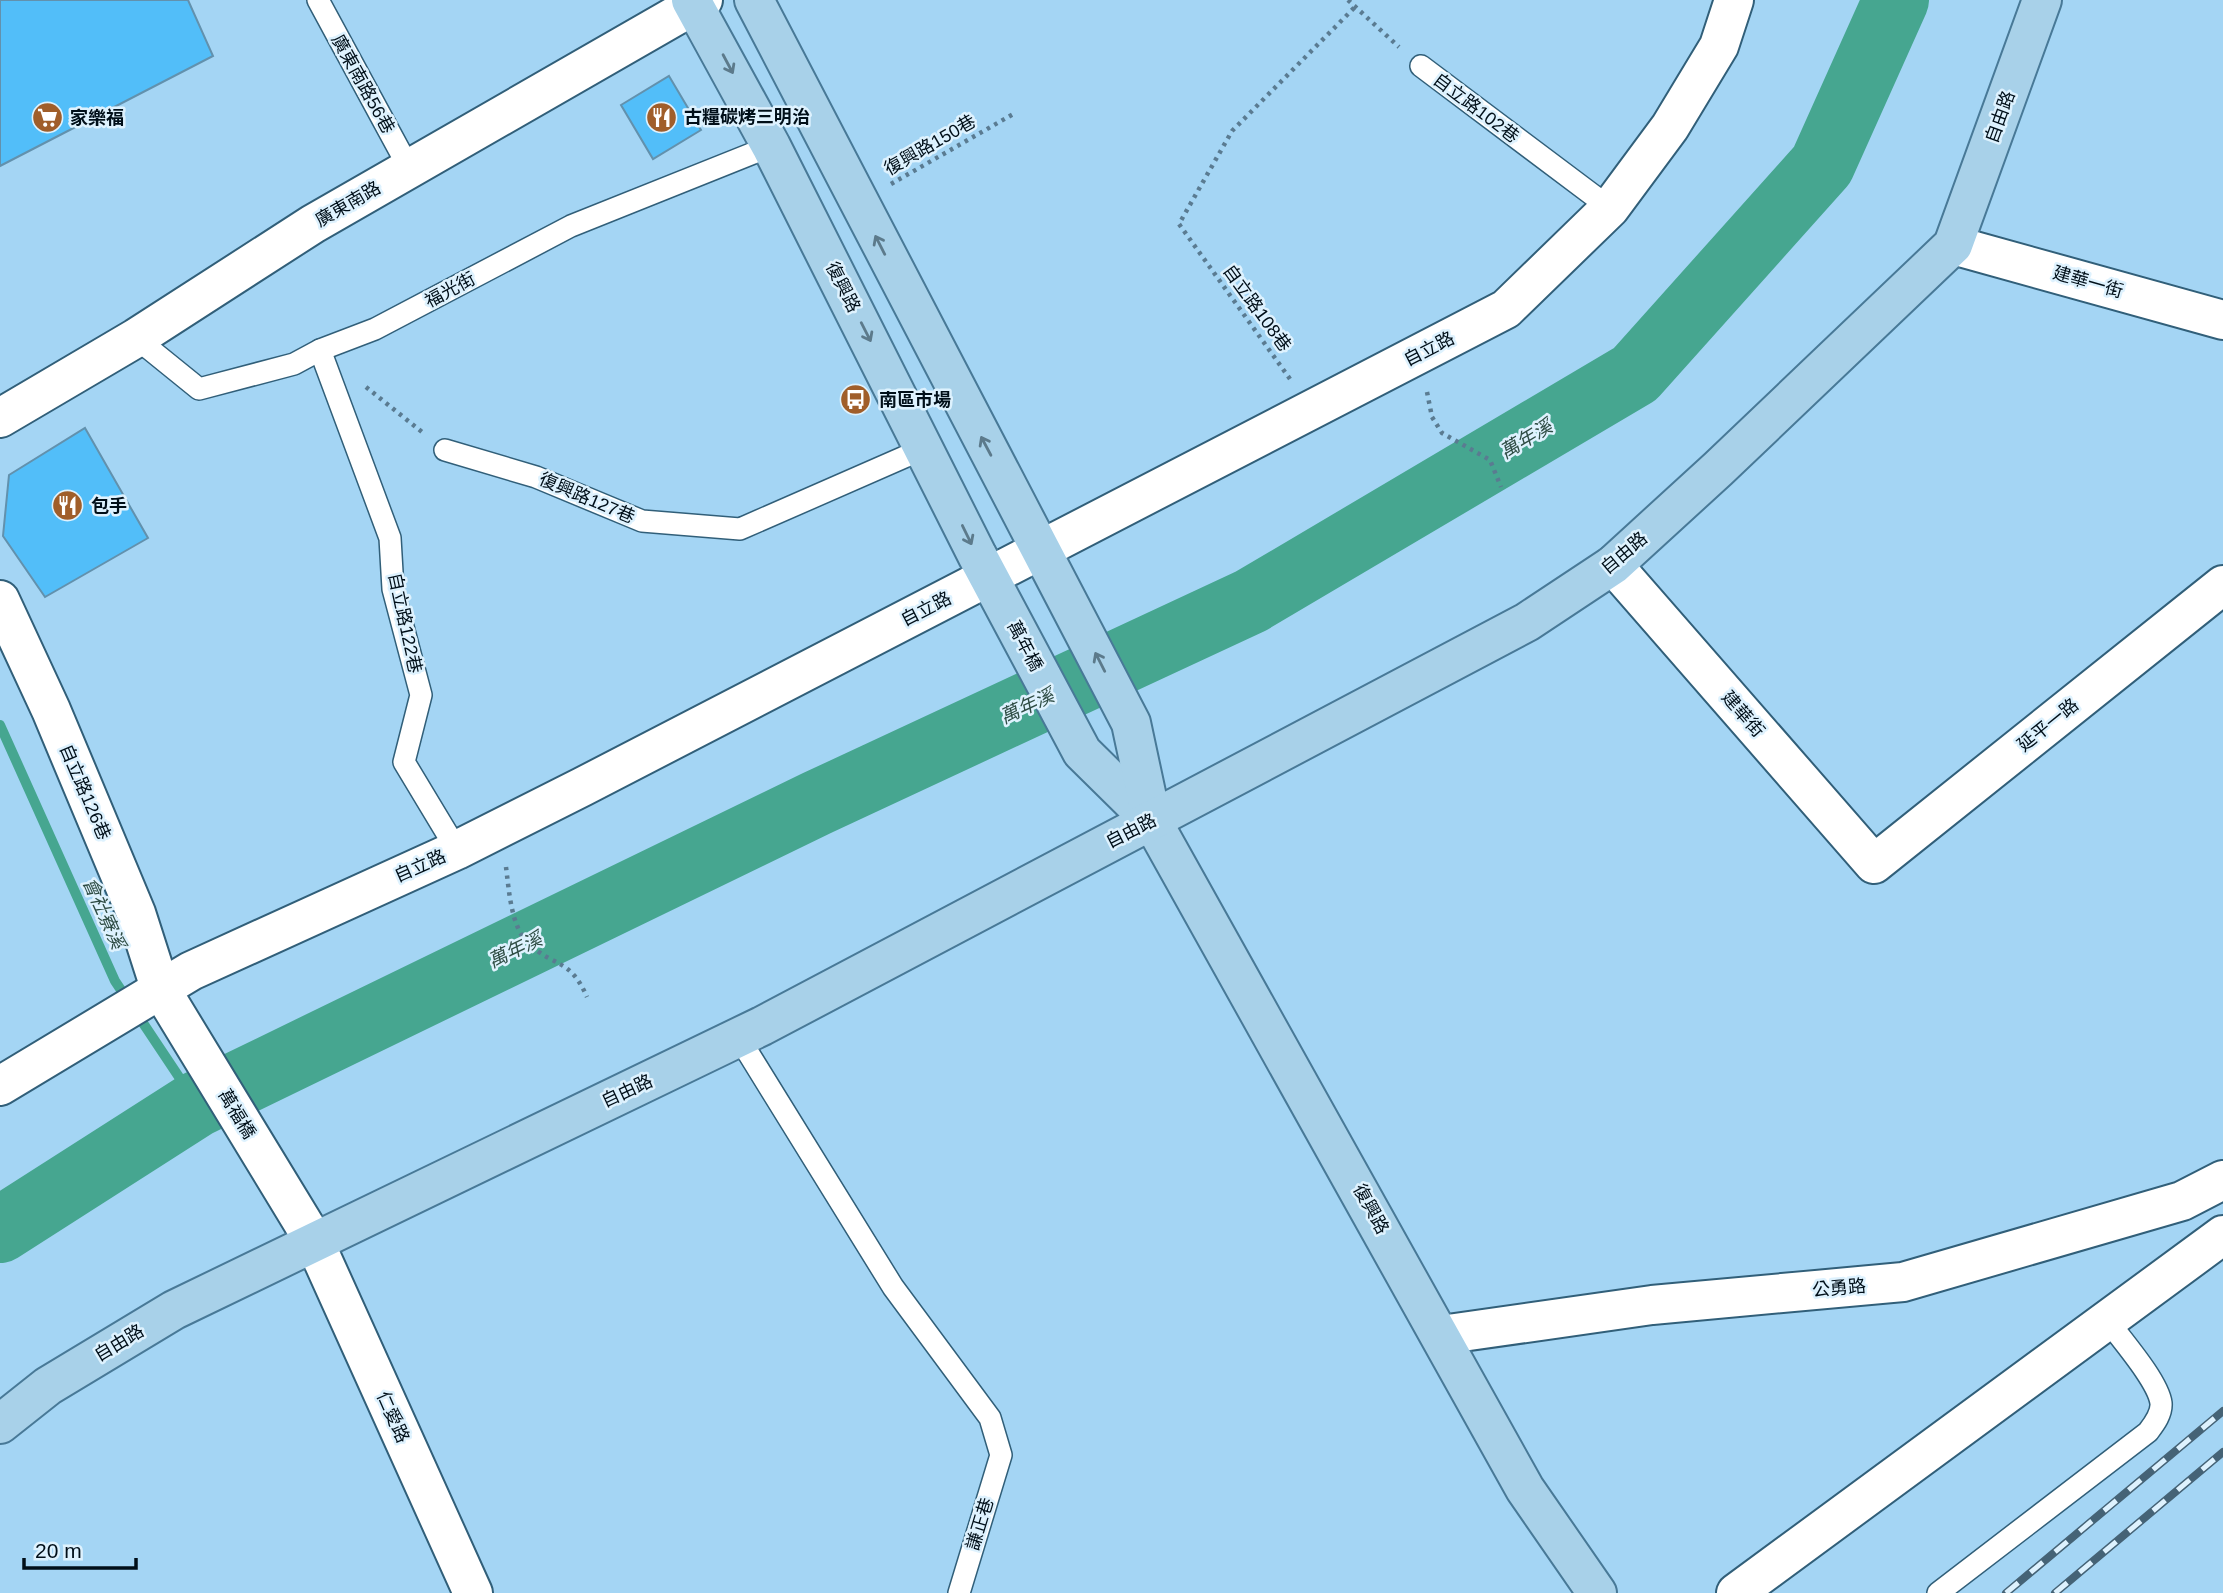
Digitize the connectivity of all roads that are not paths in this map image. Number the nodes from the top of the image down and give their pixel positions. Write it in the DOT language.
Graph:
graph roads {
  1 [pos="317,0"];
  2 [pos="754,0"];
  3 [pos="1734,0"];
  4 [pos="2042,0"];
  5 [pos="696,2"];
  6 [pos="1421,66"];
  7 [pos="771,146"];
  8 [pos="409,168"];
  9 [pos="1610,208"];
  10 [pos="1953,245"];
  11 [pos="2223,320"];
  12 [pos="136,338"];
  13 [pos="320,349"];
  14 [pos="0,418"];
  15 [pos="925,448"];
  16 [pos="445,450"];
  17 [pos="1042,550"];
  18 [pos="1613,565"];
  19 [pos="989,577"];
  20 [pos="2223,585"];
  21 [pos="0,600"];
  22 [pos="1082,752"];
  23 [pos="1152,821"];
  24 [pos="457,850"];
  25 [pos="1874,864"];
  26 [pos="176,979"];
  27 [pos="739,1038"];
  28 [pos="0,1086"];
  29 [pos="2223,1180"];
  30 [pos="2223,1235"];
  31 [pos="314,1241"];
  32 [pos="2107,1320"];
  33 [pos="1441,1335"];
  34 [pos="0,1424"];
  35 [pos="473,1593"];
  36 [pos="959,1593"];
  37 [pos="1597,1593"];
  38 [pos="1736,1593"];
  39 [pos="1938,1593"];
  1 -- 8 [label="lane, 廣東南路56巷"];
  17 -- 2 [label="main road, one-way"];
  3 -- 9 [label="street, 自立路"];
  4 -- 10 [label="main road, 自由路"];
  5 -- 7 [label="main road, 復興路, one-way"];
  5 -- 8 [label="street, 廣東南路"];
  6 -- 9 [label="lane, 自立路102巷"];
  7 -- 13 [label="lane, 福光街"];
  7 -- 15 [label="main road, 復興路, one-way"];
  8 -- 12 [label="street, 廣東南路"];
  9 -- 17 [label="street, 自立路"];
  10 -- 11 [label="street, 建華一街"];
  10 -- 18 [label="main road, 自由路"];
  12 -- 13 [label="lane, 福光街"];
  12 -- 14 [label="street, 廣東南路"];
  13 -- 24 [label="lane, 自立路122巷"];
  15 -- 16 [label="lane, 復興路127巷"];
  15 -- 19 [label="main road, 復興路, one-way"];
  17 -- 19 [label="street, 自立路"];
  23 -- 17 [label="main road, 復興路, one-way"];
  18 -- 23 [label="main road, 自由路"];
  18 -- 25 [label="street, 建華街"];
  19 -- 22 [label="main road, 萬年橋"];
  19 -- 24 [label="street, 自立路"];
  20 -- 25 [label="street, 延平一路"];
  21 -- 26 [label="street, 自立路126巷"];
  22 -- 23 [label="main road, 復興路"];
  23 -- 27 [label="main road, 自由路"];
  23 -- 33 [label="main road, 復興路"];
  24 -- 26 [label="street, 自立路"];
  26 -- 28 [label="street, 自立路"];
  26 -- 31 [label="street, 萬福橋"];
  27 -- 31 [label="main road, 自由路"];
  27 -- 36 [label="lane, 謙正巷"];
  29 -- 33 [label="street, 公勇路"];
  30 -- 32 [label="street"];
  31 -- 34 [label="main road, 自由路"];
  31 -- 35 [label="street, 仁愛路"];
  32 -- 38 [label="street"];
  32 -- 39 [label="lane"];
  33 -- 37 [label="main road, 復興路"];
}
